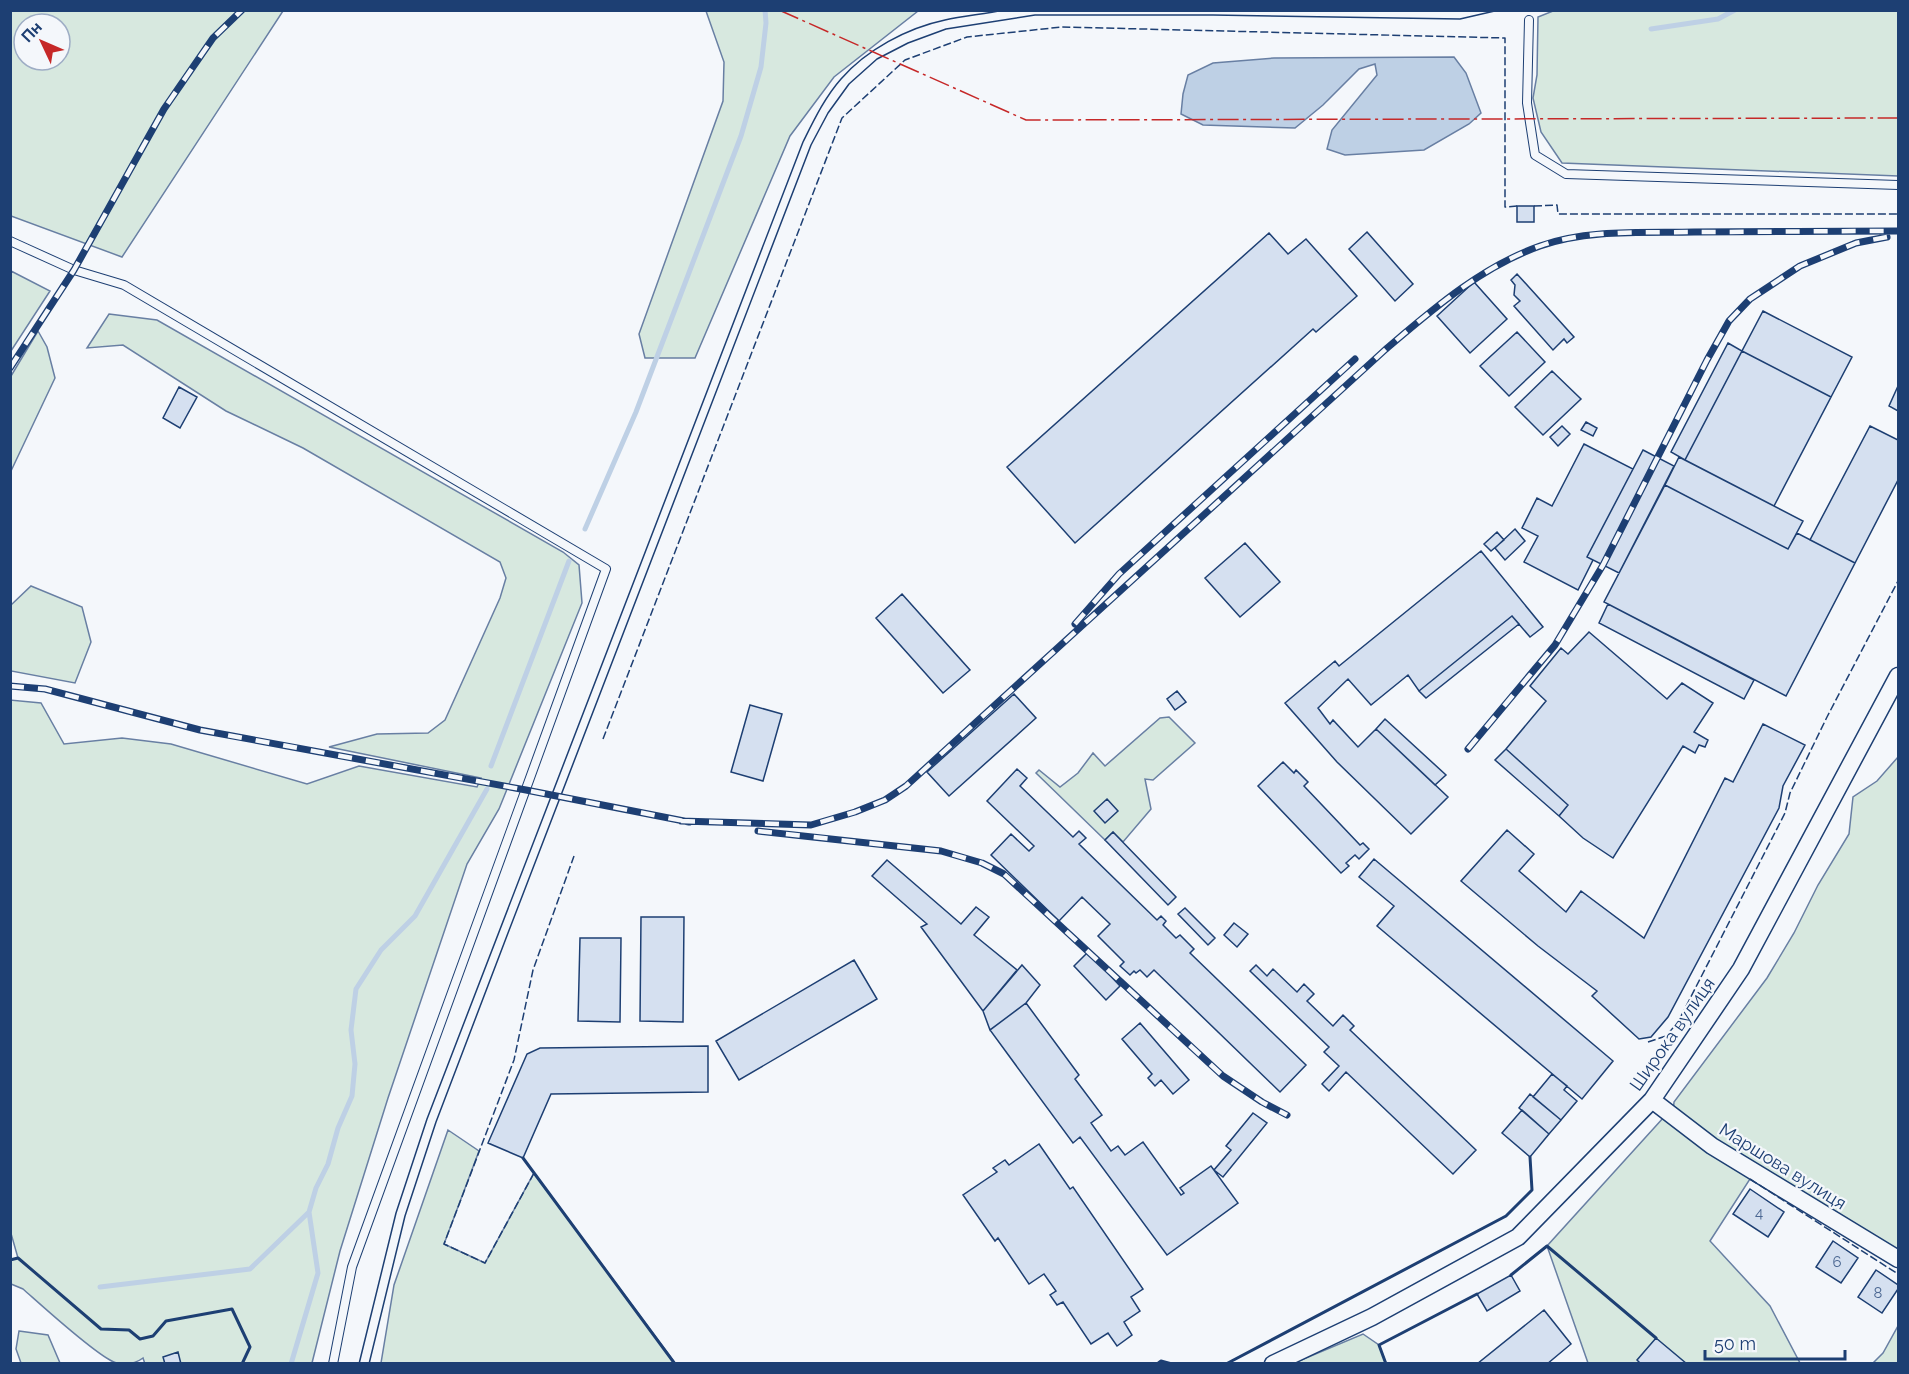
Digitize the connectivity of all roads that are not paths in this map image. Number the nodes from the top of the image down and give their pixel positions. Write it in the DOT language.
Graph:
graph roads {
  1 [pos="1529,20"];
  2 [pos="1899,185"];
  3 [pos="10,242"];
  4 [pos="1899,676"];
  5 [pos="1652,1100"];
  6 [pos="1899,1259"];
  7 [pos="333,1364"];
  8 [pos="1273,1364"];
  1 -- 2 [label="lane"];
  3 -- 7 [label="lane"];
  4 -- 5 [label="street, Широка вулиця"];
  5 -- 6 [label="street, Маршова вулиця"];
  5 -- 8 [label="street, Широка вулиця"];
}
